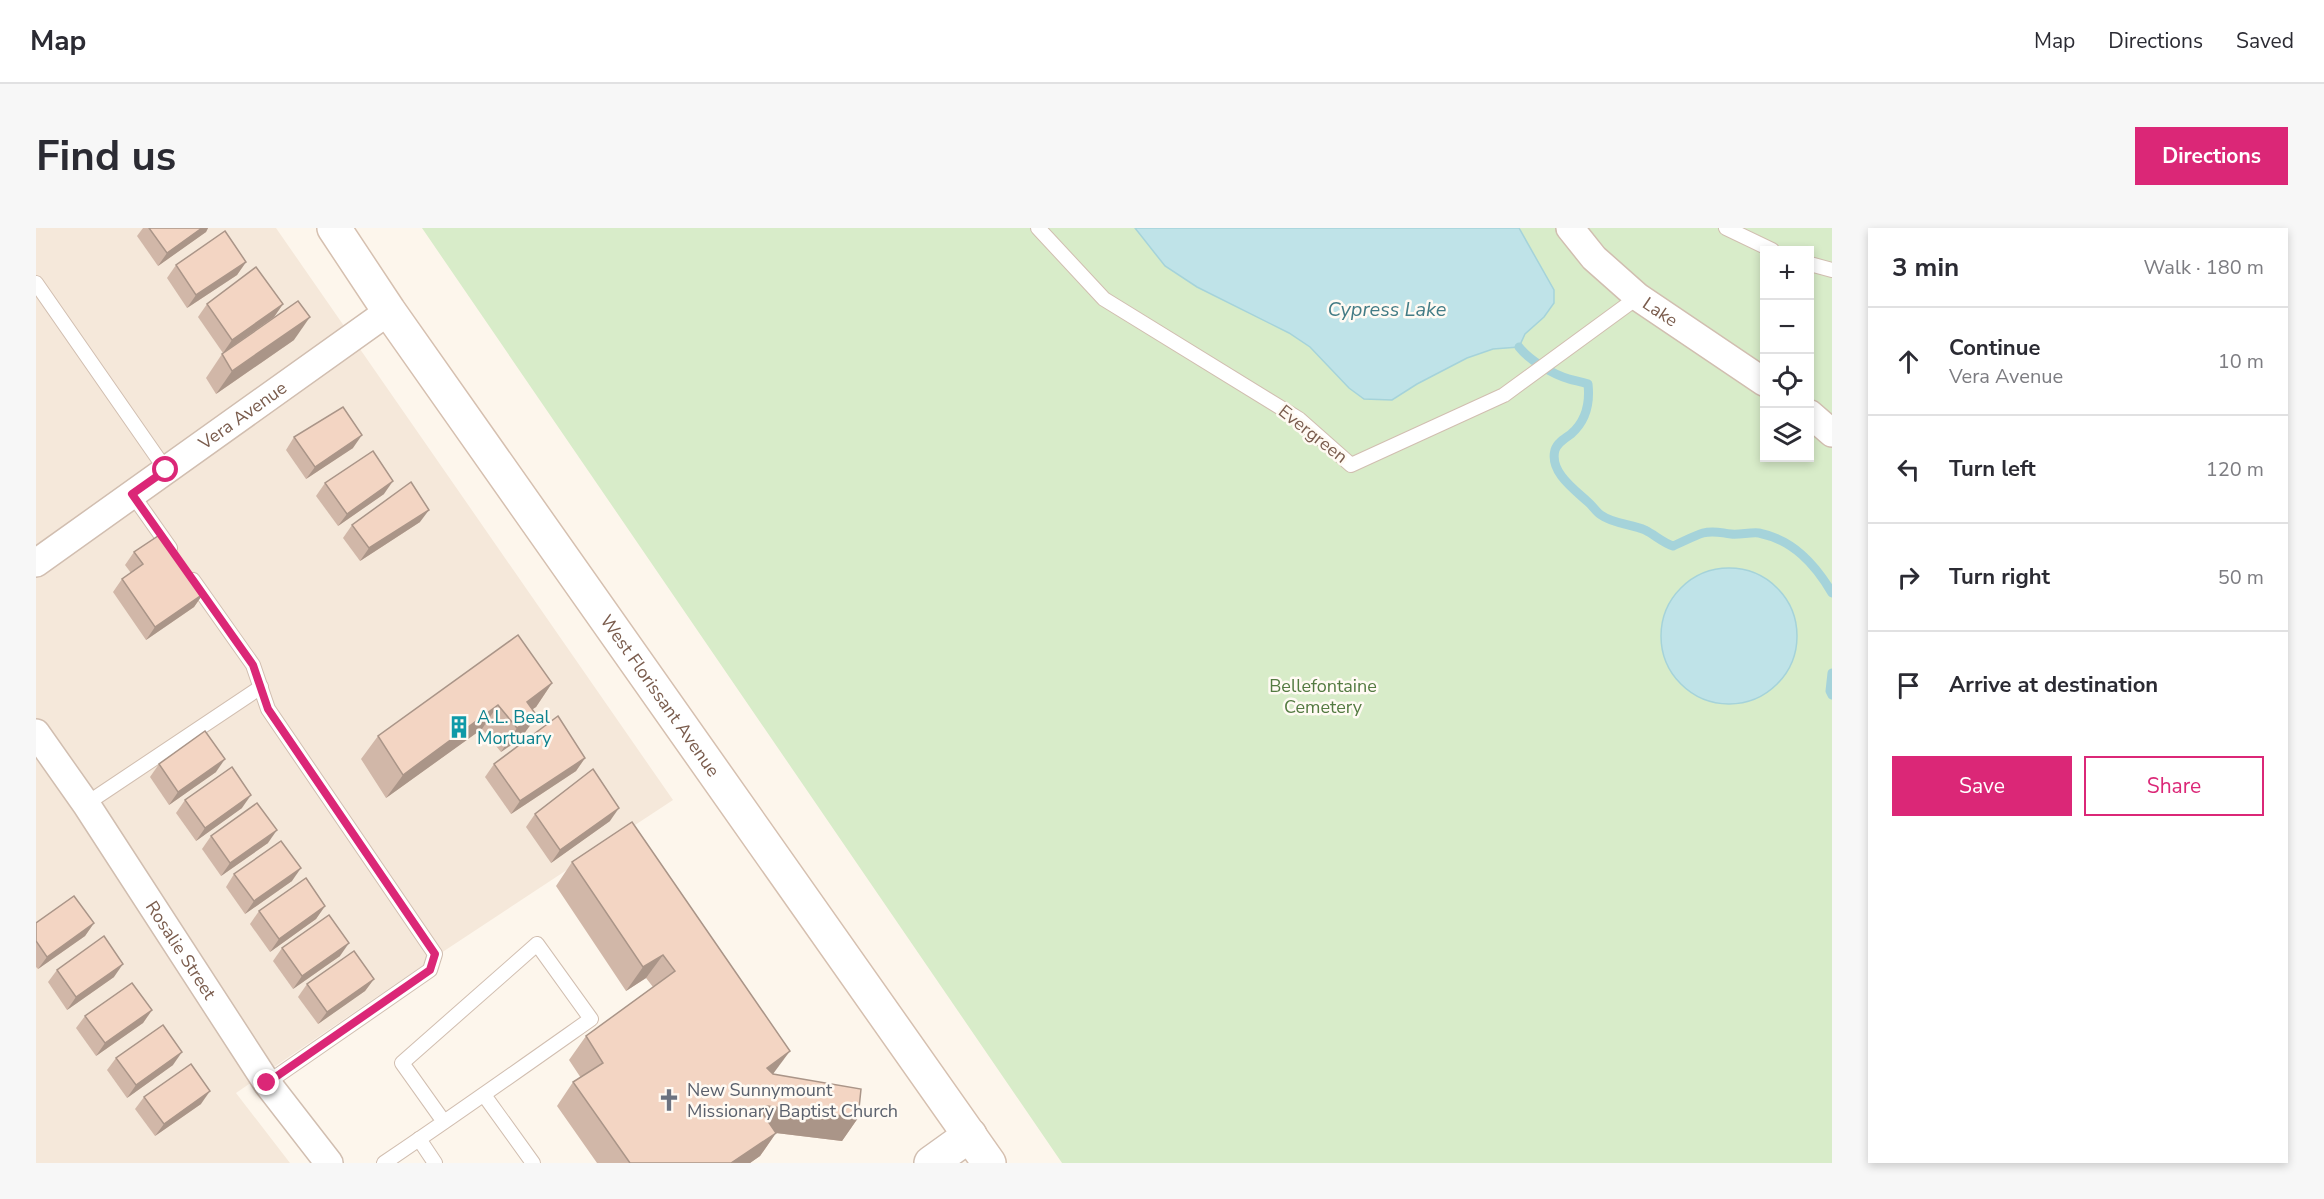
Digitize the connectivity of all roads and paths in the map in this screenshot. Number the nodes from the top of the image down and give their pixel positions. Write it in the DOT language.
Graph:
graph roads {
  1 [pos="334,228"];
  2 [pos="1038,228"];
  3 [pos="1570,228"];
  4 [pos="1726,228"];
  5 [pos="1764,246"];
  6 [pos="1814,265"];
  7 [pos="1832,270"];
  8 [pos="37,285"];
  9 [pos="1638,297"];
  10 [pos="389,311"];
  11 [pos="1760,379"];
  12 [pos="1814,418"];
  13 [pos="1832,433"];
  14 [pos="166,470"];
  15 [pos="132,494"];
  16 [pos="36,563"];
  17 [pos="261,687"];
  18 [pos="36,733"];
  19 [pos="86,804"];
  20 [pos="267,1083"];
  21 [pos="484,1095"];
  22 [pos="444,1122"];
  23 [pos="970,1136"];
  24 [pos="419,1139"];
  25 [pos="329,1163"];
  26 [pos="384,1163"];
  27 [pos="435,1163"];
  28 [pos="533,1163"];
  29 [pos="931,1163"];
  30 [pos="989,1163"];
  1 -- 10 [label="main road, West Florissant Avenue"];
  2 -- 9 [label="lane, Evergreen"];
  3 -- 9 [label="street, Lake"];
  4 -- 5 [label="lane"];
  6 -- 7 [label="lane"];
  8 -- 14 [label="lane"];
  9 -- 11 [label="street, Lake"];
  10 -- 14 [label="street, Vera Avenue"];
  10 -- 23 [label="main road, West Florissant Avenue"];
  12 -- 13 [label="street"];
  14 -- 15 [label="street, Vera Avenue"];
  15 -- 16 [label="street, Vera Avenue"];
  15 -- 17 [label="lane"];
  17 -- 19 [label="lane"];
  17 -- 20 [label="lane"];
  18 -- 19 [label="street, Rosalie Street"];
  19 -- 20 [label="street, Rosalie Street"];
  20 -- 25 [label="street, Rosalie Street"];
  21 -- 22 [label="lane"];
  21 -- 22 [label="lane"];
  21 -- 28 [label="lane"];
  22 -- 24 [label="lane"];
  23 -- 29 [label="main road"];
  23 -- 30 [label="main road, West Florissant Avenue"];
  24 -- 26 [label="lane"];
  24 -- 27 [label="lane"];
}
